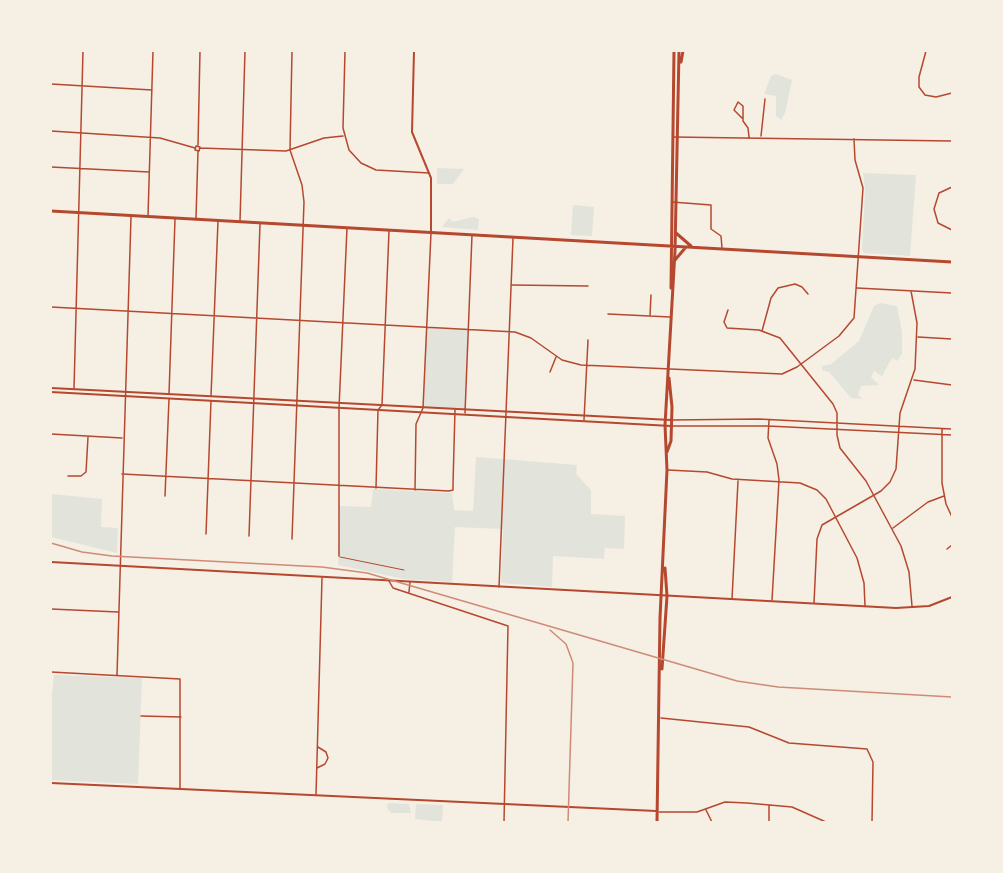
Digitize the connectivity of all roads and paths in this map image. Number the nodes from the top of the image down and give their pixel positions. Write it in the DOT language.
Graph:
graph roads {
  1 [pos="83,51"];
  2 [pos="153,51"];
  3 [pos="200,51"];
  4 [pos="245,51"];
  5 [pos="292,51"];
  6 [pos="345,51"];
  7 [pos="414,51"];
  8 [pos="674,51"];
  9 [pos="681,51"];
  10 [pos="926,51"];
  11 [pos="51,84"];
  12 [pos="82,86"];
  13 [pos="152,90"];
  14 [pos="952,93"];
  15 [pos="765,99"];
  16 [pos="742,118"];
  17 [pos="51,131"];
  18 [pos="80,132"];
  19 [pos="344,135"];
  20 [pos="150,137"];
  21 [pos="672,137"];
  22 [pos="678,137"];
  23 [pos="749,138"];
  24 [pos="761,138"];
  25 [pos="855,139"];
  26 [pos="952,141"];
  27 [pos="198,145"];
  28 [pos="195,148"];
  29 [pos="200,148"];
  30 [pos="242,150"];
  31 [pos="290,150"];
  32 [pos="198,151"];
  33 [pos="51,167"];
  34 [pos="79,168"];
  35 [pos="149,172"];
  36 [pos="430,173"];
  37 [pos="952,187"];
  38 [pos="671,202"];
  39 [pos="676,204"];
  40 [pos="51,211"];
  41 [pos="78,213"];
  42 [pos="131,216"];
  43 [pos="148,217"];
  44 [pos="175,218"];
  45 [pos="196,219"];
  46 [pos="218,220"];
  47 [pos="240,222"];
  48 [pos="260,223"];
  49 [pos="303,225"];
  50 [pos="347,227"];
  51 [pos="670,229"];
  52 [pos="389,230"];
  53 [pos="952,230"];
  54 [pos="430,232"];
  55 [pos="675,233"];
  56 [pos="472,234"];
  57 [pos="513,237"];
  58 [pos="663,245"];
  59 [pos="673,245"];
  60 [pos="686,246"];
  61 [pos="693,247"];
  62 [pos="722,248"];
  63 [pos="859,256"];
  64 [pos="952,262"];
  65 [pos="674,267"];
  66 [pos="511,285"];
  67 [pos="588,286"];
  68 [pos="857,288"];
  69 [pos="672,290"];
  70 [pos="911,291"];
  71 [pos="952,293"];
  72 [pos="808,294"];
  73 [pos="651,295"];
  74 [pos="51,307"];
  75 [pos="76,308"];
  76 [pos="728,310"];
  77 [pos="127,311"];
  78 [pos="171,314"];
  79 [pos="608,315"];
  80 [pos="214,316"];
  81 [pos="650,316"];
  82 [pos="671,317"];
  83 [pos="257,318"];
  84 [pos="299,321"];
  85 [pos="343,323"];
  86 [pos="385,325"];
  87 [pos="426,328"];
  88 [pos="468,330"];
  89 [pos="762,331"];
  90 [pos="509,332"];
  91 [pos="917,337"];
  92 [pos="952,339"];
  93 [pos="588,340"];
  94 [pos="556,356"];
  95 [pos="801,364"];
  96 [pos="587,365"];
  97 [pos="669,370"];
  98 [pos="550,372"];
  99 [pos="669,378"];
  100 [pos="913,380"];
  101 [pos="952,385"];
  102 [pos="51,390"];
  103 [pos="74,391"];
  104 [pos="124,394"];
  105 [pos="169,396"];
  106 [pos="211,398"];
  107 [pos="254,399"];
  108 [pos="254,403"];
  109 [pos="297,403"];
  110 [pos="340,403"];
  111 [pos="382,405"];
  112 [pos="339,408"];
  113 [pos="423,408"];
  114 [pos="455,409"];
  115 [pos="378,410"];
  116 [pos="420,412"];
  117 [pos="465,412"];
  118 [pos="506,412"];
  119 [pos="455,414"];
  120 [pos="545,414"];
  121 [pos="585,416"];
  122 [pos="506,417"];
  123 [pos="625,418"];
  124 [pos="545,419"];
  125 [pos="647,419"];
  126 [pos="769,419"];
  127 [pos="665,420"];
  128 [pos="672,420"];
  129 [pos="584,421"];
  130 [pos="625,423"];
  131 [pos="837,423"];
  132 [pos="647,424"];
  133 [pos="665,425"];
  134 [pos="671,426"];
  135 [pos="768,426"];
  136 [pos="899,426"];
  137 [pos="942,428"];
  138 [pos="837,429"];
  139 [pos="952,429"];
  140 [pos="898,433"];
  141 [pos="51,434"];
  142 [pos="942,435"];
  143 [pos="952,435"];
  144 [pos="88,436"];
  145 [pos="123,438"];
  146 [pos="667,454"];
  147 [pos="667,470"];
  148 [pos="122,474"];
  149 [pos="68,476"];
  150 [pos="166,476"];
  151 [pos="208,478"];
  152 [pos="738,480"];
  153 [pos="251,481"];
  154 [pos="778,482"];
  155 [pos="294,483"];
  156 [pos="339,486"];
  157 [pos="376,488"];
  158 [pos="415,490"];
  159 [pos="874,495"];
  160 [pos="165,496"];
  161 [pos="944,496"];
  162 [pos="835,516"];
  163 [pos="952,518"];
  164 [pos="892,529"];
  165 [pos="206,534"];
  166 [pos="249,536"];
  167 [pos="292,539"];
  168 [pos="952,545"];
  169 [pos="947,549"];
  170 [pos="339,556"];
  171 [pos="51,562"];
  172 [pos="120,566"];
  173 [pos="665,566"];
  174 [pos="404,570"];
  175 [pos="322,577"];
  176 [pos="389,581"];
  177 [pos="411,582"];
  178 [pos="499,586"];
  179 [pos="409,593"];
  180 [pos="661,595"];
  181 [pos="667,596"];
  182 [pos="952,597"];
  183 [pos="732,599"];
  184 [pos="772,601"];
  185 [pos="813,603"];
  186 [pos="865,606"];
  187 [pos="912,608"];
  188 [pos="51,609"];
  189 [pos="118,612"];
  190 [pos="51,672"];
  191 [pos="661,673"];
  192 [pos="117,675"];
  193 [pos="141,716"];
  194 [pos="181,717"];
  195 [pos="661,718"];
  196 [pos="318,747"];
  197 [pos="317,768"];
  198 [pos="51,783"];
  199 [pos="180,789"];
  200 [pos="316,796"];
  201 [pos="769,804"];
  202 [pos="505,805"];
  203 [pos="706,809"];
  204 [pos="658,812"];
  205 [pos="504,822"];
  206 [pos="657,822"];
  207 [pos="712,822"];
  208 [pos="769,822"];
  209 [pos="826,822"];
  210 [pos="872,822"];
  1 -- 12 [label="street"];
  2 -- 13 [label="street"];
  3 -- 27 [label="street"];
  4 -- 30 [label="street"];
  5 -- 31 [label="street"];
  6 -- 19 [label="street"];
  7 -- 36 [label="street"];
  8 -- 21 [label="main road"];
  9 -- 22 [label="main road"];
  10 -- 14 [label="street"];
  11 -- 12 [label="street"];
  12 -- 13 [label="street"];
  12 -- 18 [label="street"];
  13 -- 20 [label="street"];
  15 -- 24 [label="street"];
  16 -- 16 [label="street"];
  16 -- 23 [label="street"];
  17 -- 18 [label="street"];
  18 -- 20 [label="street"];
  18 -- 34 [label="street"];
  19 -- 31 [label="street"];
  19 -- 36 [label="street"];
  20 -- 28 [label="street"];
  20 -- 35 [label="street"];
  21 -- 22 [label="street"];
  21 -- 38 [label="main road"];
  22 -- 23 [label="street"];
  22 -- 39 [label="main road"];
  23 -- 24 [label="street"];
  24 -- 25 [label="street"];
  25 -- 26 [label="street"];
  25 -- 63 [label="street"];
  27 -- 28 [label="street"];
  27 -- 29 [label="street"];
  28 -- 32 [label="street"];
  29 -- 30 [label="street"];
  29 -- 32 [label="street"];
  30 -- 31 [label="street"];
  30 -- 47 [label="street"];
  31 -- 49 [label="street"];
  32 -- 45 [label="street"];
  33 -- 34 [label="street"];
  34 -- 35 [label="street"];
  34 -- 41 [label="street"];
  35 -- 43 [label="street"];
  36 -- 54 [label="street"];
  37 -- 53 [label="street"];
  38 -- 39 [label="street"];
  38 -- 51 [label="main road"];
  39 -- 55 [label="main road"];
  39 -- 62 [label="street"];
  40 -- 41 [label="main road"];
  41 -- 42 [label="main road"];
  41 -- 75 [label="street"];
  42 -- 43 [label="main road"];
  42 -- 77 [label="street"];
  43 -- 44 [label="main road"];
  44 -- 45 [label="main road"];
  44 -- 78 [label="street"];
  45 -- 46 [label="main road"];
  46 -- 47 [label="main road"];
  46 -- 80 [label="street"];
  47 -- 48 [label="main road"];
  48 -- 49 [label="main road"];
  48 -- 83 [label="street"];
  49 -- 50 [label="main road"];
  49 -- 84 [label="street"];
  50 -- 52 [label="main road"];
  50 -- 85 [label="street"];
  51 -- 58 [label="main road"];
  51 -- 59 [label="main road"];
  52 -- 54 [label="main road"];
  52 -- 86 [label="street"];
  54 -- 56 [label="main road"];
  54 -- 87 [label="street"];
  55 -- 59 [label="main road"];
  55 -- 61 [label="main road"];
  56 -- 57 [label="main road"];
  56 -- 88 [label="street"];
  57 -- 58 [label="main road"];
  57 -- 66 [label="street"];
  58 -- 59 [label="main road"];
  59 -- 60 [label="main road"];
  59 -- 65 [label="main road"];
  59 -- 69 [label="main road"];
  60 -- 61 [label="main road"];
  60 -- 65 [label="main road"];
  61 -- 62 [label="main road"];
  62 -- 63 [label="main road"];
  63 -- 64 [label="main road"];
  63 -- 68 [label="street"];
  65 -- 69 [label="main road"];
  66 -- 67 [label="street"];
  66 -- 90 [label="street"];
  68 -- 70 [label="street"];
  68 -- 95 [label="street"];
  69 -- 82 [label="main road"];
  70 -- 71 [label="street"];
  70 -- 91 [label="street"];
  72 -- 89 [label="street"];
  73 -- 81 [label="street"];
  74 -- 75 [label="street"];
  75 -- 77 [label="street"];
  75 -- 103 [label="street"];
  76 -- 89 [label="street"];
  77 -- 78 [label="street"];
  77 -- 104 [label="street"];
  78 -- 80 [label="street"];
  78 -- 105 [label="street"];
  79 -- 81 [label="street"];
  80 -- 83 [label="street"];
  80 -- 106 [label="street"];
  81 -- 82 [label="street"];
  82 -- 97 [label="main road"];
  83 -- 84 [label="street"];
  83 -- 107 [label="street"];
  84 -- 85 [label="street"];
  84 -- 109 [label="street"];
  85 -- 86 [label="street"];
  85 -- 110 [label="street"];
  86 -- 87 [label="street"];
  86 -- 111 [label="street"];
  87 -- 88 [label="street"];
  87 -- 113 [label="street"];
  88 -- 90 [label="street"];
  88 -- 117 [label="street"];
  89 -- 95 [label="street"];
  90 -- 94 [label="street"];
  90 -- 118 [label="street"];
  91 -- 92 [label="street"];
  91 -- 100 [label="street"];
  93 -- 96 [label="street"];
  94 -- 96 [label="street"];
  94 -- 98 [label="street"];
  95 -- 97 [label="street"];
  95 -- 131 [label="street"];
  96 -- 97 [label="street"];
  96 -- 121 [label="street"];
  97 -- 99 [label="main road"];
  99 -- 127 [label="main road"];
  99 -- 128 [label="main road"];
  100 -- 101 [label="street"];
  100 -- 136 [label="street"];
  102 -- 103 [label="street"];
  103 -- 104 [label="street"];
  104 -- 105 [label="street"];
  104 -- 145 [label="street"];
  105 -- 106 [label="street"];
  105 -- 150 [label="street"];
  106 -- 107 [label="street"];
  106 -- 108 [label="street"];
  106 -- 151 [label="street"];
  107 -- 108 [label="street"];
  107 -- 109 [label="street"];
  108 -- 109 [label="street"];
  108 -- 153 [label="street"];
  109 -- 110 [label="street"];
  109 -- 112 [label="street"];
  109 -- 155 [label="street"];
  110 -- 111 [label="street"];
  110 -- 112 [label="street"];
  111 -- 113 [label="street"];
  111 -- 115 [label="street"];
  112 -- 115 [label="street"];
  112 -- 156 [label="street"];
  113 -- 114 [label="street"];
  113 -- 116 [label="street"];
  114 -- 117 [label="street"];
  114 -- 119 [label="street"];
  115 -- 116 [label="street"];
  115 -- 157 [label="street"];
  116 -- 119 [label="street"];
  116 -- 158 [label="street"];
  117 -- 118 [label="street"];
  117 -- 119 [label="street"];
  117 -- 122 [label="street"];
  118 -- 120 [label="street"];
  118 -- 122 [label="street"];
  119 -- 158 [label="street"];
  120 -- 121 [label="street"];
  120 -- 124 [label="street"];
  121 -- 123 [label="street"];
  121 -- 129 [label="street"];
  122 -- 124 [label="street"];
  122 -- 178 [label="street"];
  123 -- 125 [label="street"];
  123 -- 130 [label="street"];
  124 -- 129 [label="street"];
  125 -- 127 [label="street"];
  125 -- 132 [label="street"];
  126 -- 128 [label="street"];
  126 -- 131 [label="street"];
  126 -- 135 [label="street"];
  127 -- 128 [label="street"];
  127 -- 133 [label="main road"];
  128 -- 134 [label="main road"];
  129 -- 130 [label="street"];
  130 -- 132 [label="street"];
  131 -- 136 [label="street"];
  131 -- 138 [label="street"];
  132 -- 133 [label="street"];
  133 -- 134 [label="street"];
  133 -- 146 [label="main road"];
  134 -- 135 [label="street"];
  134 -- 146 [label="main road"];
  135 -- 138 [label="street"];
  135 -- 154 [label="street"];
  136 -- 137 [label="street"];
  136 -- 140 [label="street"];
  137 -- 139 [label="street"];
  137 -- 142 [label="street"];
  138 -- 140 [label="street"];
  138 -- 159 [label="street"];
  140 -- 142 [label="street"];
  140 -- 159 [label="street"];
  141 -- 144 [label="street"];
  142 -- 143 [label="street"];
  142 -- 161 [label="street"];
  144 -- 145 [label="street"];
  144 -- 149 [label="street"];
  145 -- 148 [label="street"];
  146 -- 147 [label="main road"];
  147 -- 152 [label="street"];
  147 -- 173 [label="main road"];
  148 -- 150 [label="street"];
  148 -- 172 [label="street"];
  150 -- 151 [label="street"];
  150 -- 160 [label="street"];
  151 -- 153 [label="street"];
  151 -- 165 [label="street"];
  152 -- 154 [label="street"];
  152 -- 183 [label="street"];
  153 -- 155 [label="street"];
  153 -- 166 [label="street"];
  154 -- 162 [label="street"];
  154 -- 184 [label="street"];
  155 -- 156 [label="street"];
  155 -- 167 [label="street"];
  156 -- 157 [label="street"];
  156 -- 170 [label="street"];
  157 -- 158 [label="street"];
  159 -- 162 [label="street"];
  159 -- 164 [label="street"];
  161 -- 163 [label="street"];
  161 -- 164 [label="street"];
  162 -- 185 [label="street"];
  162 -- 186 [label="street"];
  164 -- 187 [label="street"];
  168 -- 169 [label="street"];
  170 -- 174 [label="lane"];
  171 -- 172 [label="street"];
  172 -- 175 [label="street"];
  172 -- 189 [label="street"];
  173 -- 180 [label="main road"];
  173 -- 181 [label="main road"];
  175 -- 176 [label="street"];
  175 -- 196 [label="street"];
  176 -- 177 [label="street"];
  176 -- 179 [label="street"];
  177 -- 178 [label="street"];
  177 -- 179 [label="street"];
  178 -- 180 [label="street"];
  179 -- 202 [label="street"];
  180 -- 181 [label="street"];
  180 -- 191 [label="main road"];
  181 -- 183 [label="street"];
  181 -- 191 [label="main road"];
  182 -- 187 [label="street"];
  183 -- 184 [label="street"];
  184 -- 185 [label="street"];
  185 -- 186 [label="street"];
  186 -- 187 [label="street"];
  188 -- 189 [label="street"];
  189 -- 192 [label="street"];
  190 -- 192 [label="street"];
  191 -- 195 [label="main road"];
  192 -- 194 [label="street"];
  193 -- 194 [label="street"];
  194 -- 199 [label="street"];
  195 -- 204 [label="main road"];
  195 -- 210 [label="street"];
  196 -- 197 [label="street"];
  196 -- 197 [label="street"];
  197 -- 200 [label="street"];
  198 -- 199 [label="street"];
  199 -- 200 [label="street"];
  200 -- 202 [label="street"];
  201 -- 203 [label="street"];
  201 -- 208 [label="street"];
  201 -- 209 [label="street"];
  202 -- 204 [label="street"];
  202 -- 205 [label="street"];
  203 -- 204 [label="street"];
  203 -- 207 [label="street"];
  204 -- 206 [label="main road"];
}
